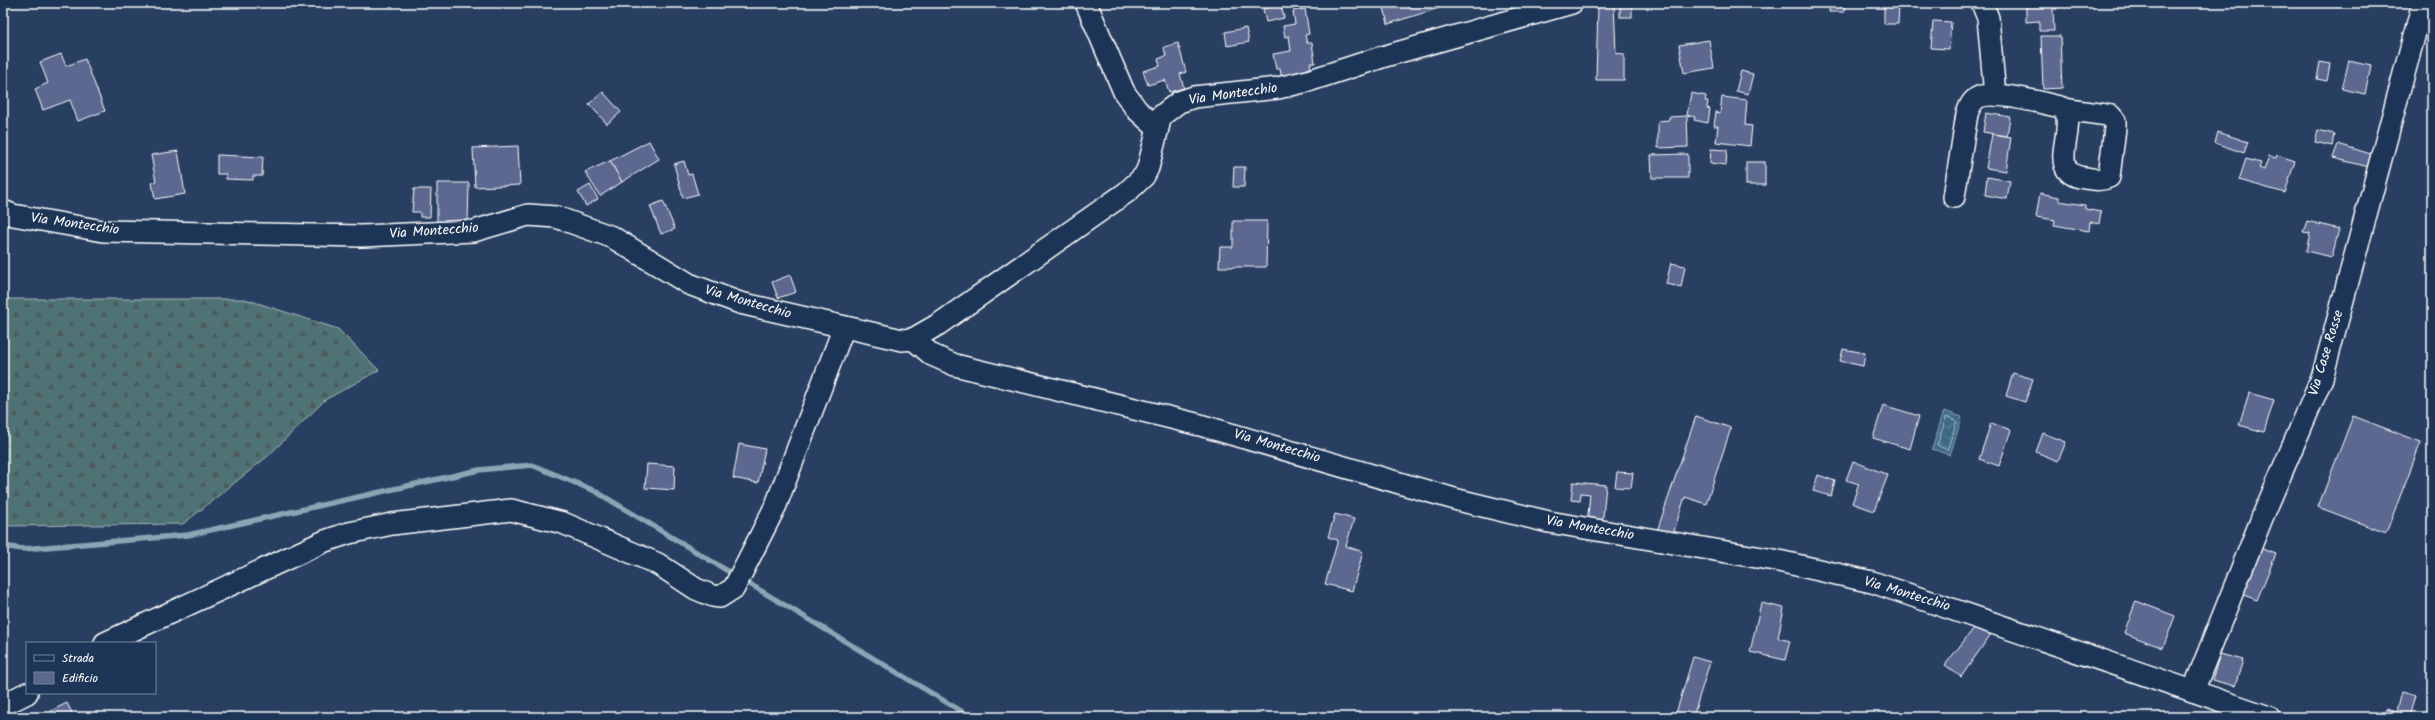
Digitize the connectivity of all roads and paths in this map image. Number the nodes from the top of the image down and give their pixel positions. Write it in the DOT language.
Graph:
graph roads {
  1 [pos="1086,3"];
  2 [pos="1572,3"];
  3 [pos="1982,3"];
  4 [pos="2423,3"];
  5 [pos="1995,95"];
  6 [pos="2065,110"];
  7 [pos="1157,128"];
  8 [pos="1954,197"];
  9 [pos="3,211"];
  10 [pos="844,327"];
  11 [pos="913,339"];
  12 [pos="107,642"];
  13 [pos="2193,691"];
  14 [pos="26,693"];
  15 [pos="3,705"];
  16 [pos="2269,717"];
  1 -- 7 [label="street"];
  2 -- 7 [label="street, Via Montecchio"];
  3 -- 5 [label="street"];
  4 -- 13 [label="street, Via Case Rosse"];
  5 -- 6 [label="street"];
  5 -- 8 [label="street"];
  7 -- 11 [label="street, Via Montecchio"];
  9 -- 10 [label="street, Via Montecchio"];
  10 -- 11 [label="street, Via Montecchio"];
  10 -- 12 [label="street"];
  11 -- 13 [label="street, Via Montecchio"];
  13 -- 16 [label="street, Via Montecchio"];
  14 -- 15 [label="street"];
}
